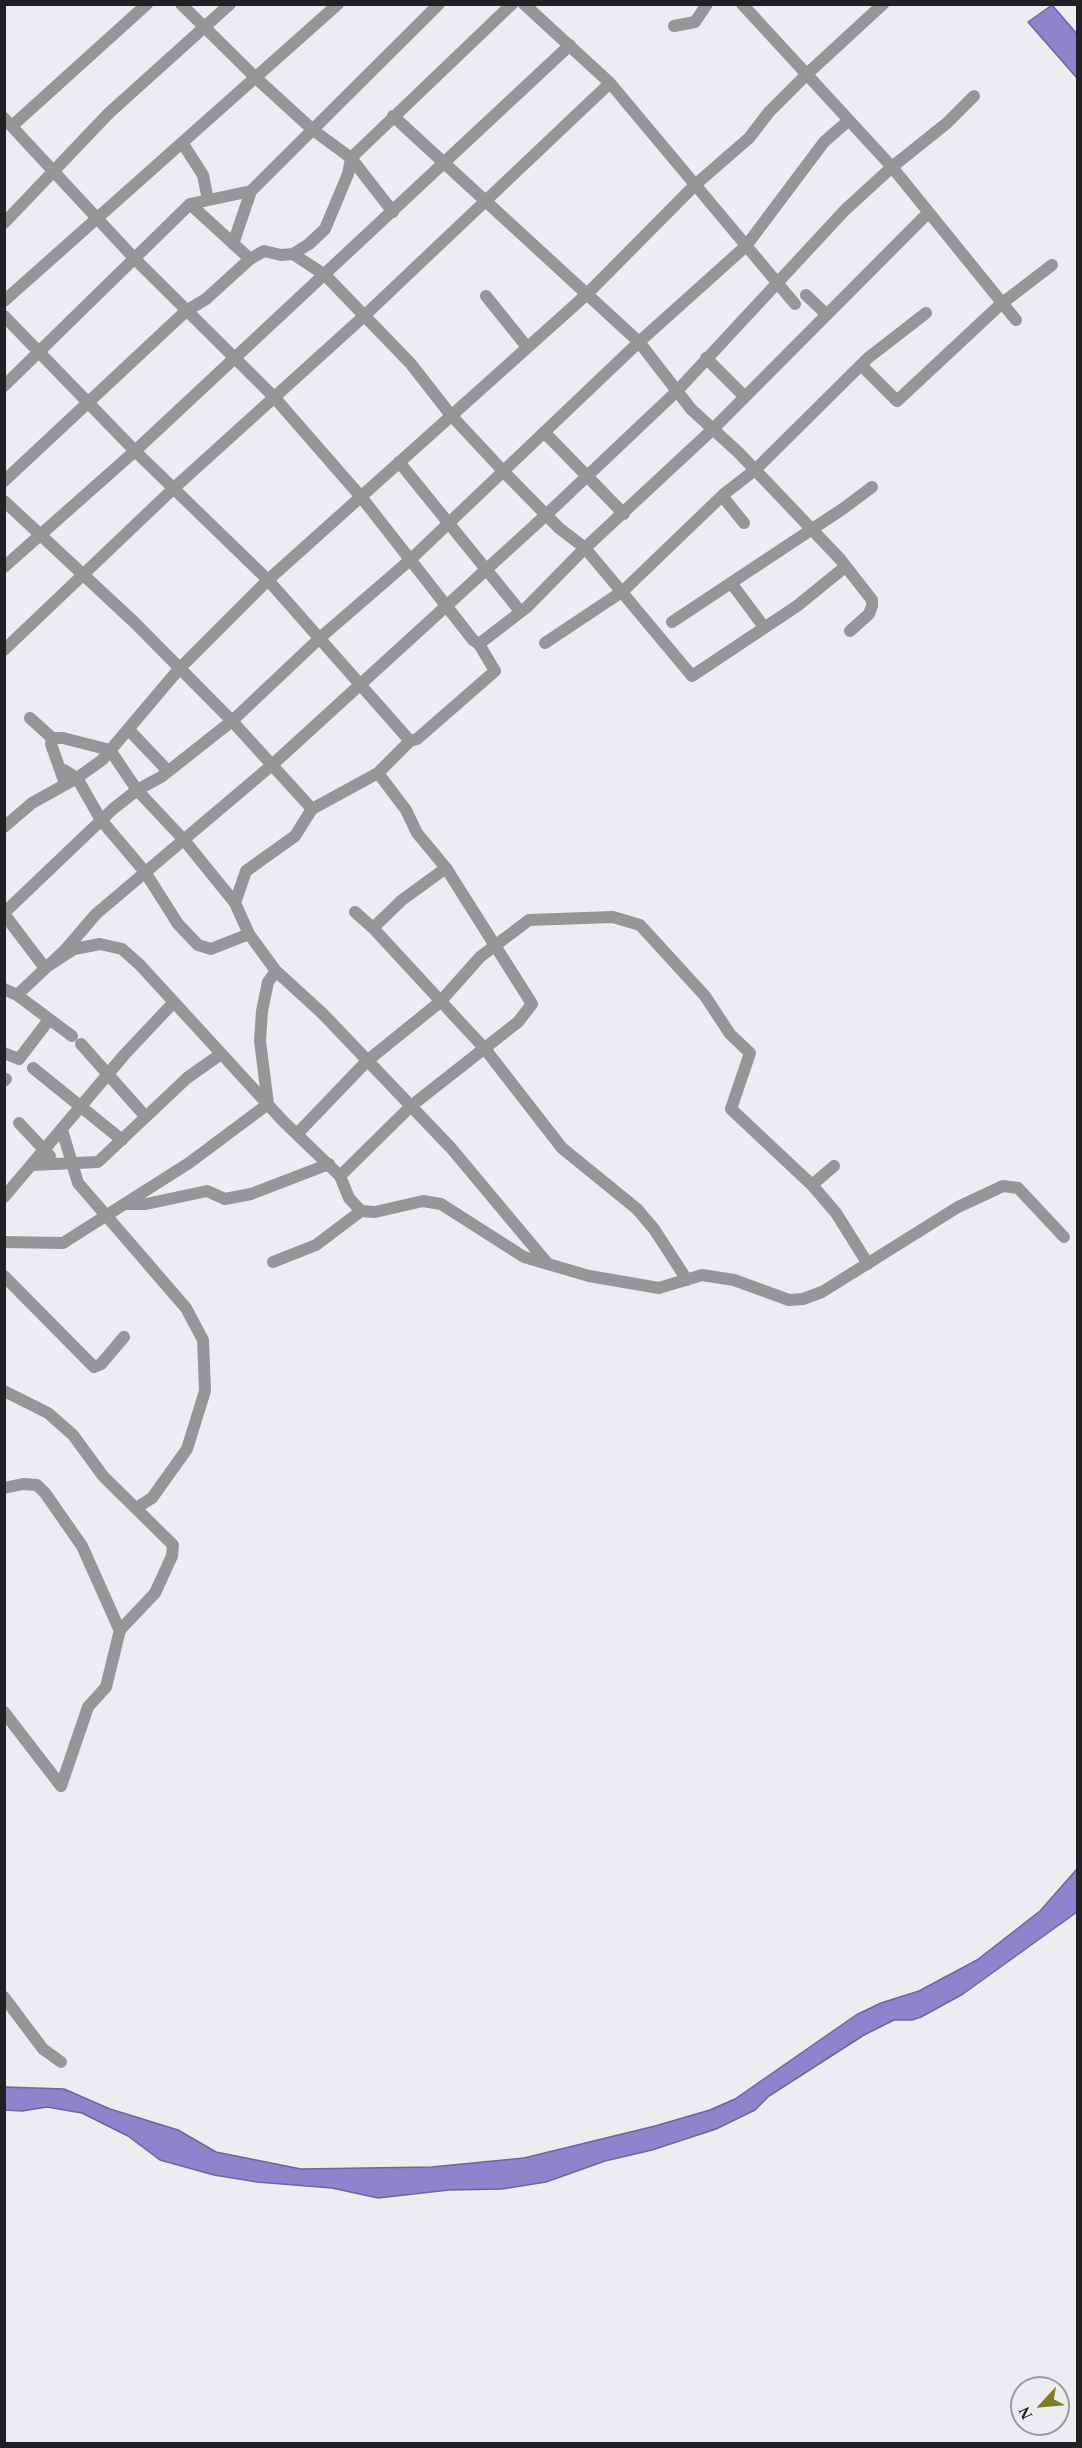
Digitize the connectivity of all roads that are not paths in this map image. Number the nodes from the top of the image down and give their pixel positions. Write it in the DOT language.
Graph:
graph roads {
  1 [pos="147,4"];
  2 [pos="182,4"];
  3 [pos="230,4"];
  4 [pos="338,4"];
  5 [pos="439,4"];
  6 [pos="512,4"];
  7 [pos="524,4"];
  8 [pos="707,4"];
  9 [pos="742,4"];
  10 [pos="883,4"];
  11 [pos="674,26"];
  12 [pos="204,27"];
  13 [pos="570,45"];
  14 [pos="807,74"];
  15 [pos="256,78"];
  16 [pos="609,83"];
  17 [pos="974,96"];
  18 [pos="393,116"];
  19 [pos="848,121"];
  20 [pos="8,122"];
  21 [pos="313,130"];
  22 [pos="183,144"];
  23 [pos="351,158"];
  24 [pos="445,162"];
  25 [pos="892,167"];
  26 [pos="55,172"];
  27 [pos="695,185"];
  28 [pos="251,191"];
  29 [pos="208,200"];
  30 [pos="485,200"];
  31 [pos="190,204"];
  32 [pos="393,212"];
  33 [pos="928,213"];
  34 [pos="100,219"];
  35 [pos="4,222"];
  36 [pos="233,244"];
  37 [pos="746,246"];
  38 [pos="293,254"];
  39 [pos="134,258"];
  40 [pos="250,259"];
  41 [pos="1052,265"];
  42 [pos="325,275"];
  43 [pos="778,284"];
  44 [pos="586,295"];
  45 [pos="806,295"];
  46 [pos="486,296"];
  47 [pos="4,302"];
  48 [pos="795,304"];
  49 [pos="1001,304"];
  50 [pos="186,311"];
  51 [pos="926,313"];
  52 [pos="825,314"];
  53 [pos="4,315"];
  54 [pos="363,317"];
  55 [pos="1016,320"];
  56 [pos="639,342"];
  57 [pos="527,347"];
  58 [pos="38,351"];
  59 [pos="236,357"];
  60 [pos="706,358"];
  61 [pos="862,366"];
  62 [pos="4,386"];
  63 [pos="677,391"];
  64 [pos="744,396"];
  65 [pos="274,397"];
  66 [pos="89,404"];
  67 [pos="450,414"];
  68 [pos="712,430"];
  69 [pos="544,432"];
  70 [pos="135,451"];
  71 [pos="399,462"];
  72 [pos="755,470"];
  73 [pos="503,471"];
  74 [pos="585,476"];
  75 [pos="4,481"];
  76 [pos="873,487"];
  77 [pos="174,488"];
  78 [pos="723,497"];
  79 [pos="362,498"];
  80 [pos="4,501"];
  81 [pos="624,514"];
  82 [pos="546,515"];
  83 [pos="744,523"];
  84 [pos="447,525"];
  85 [pos="812,529"];
  86 [pos="41,535"];
  87 [pos="585,548"];
  88 [pos="410,561"];
  89 [pos="4,567"];
  90 [pos="845,567"];
  91 [pos="484,570"];
  92 [pos="82,576"];
  93 [pos="268,580"];
  94 [pos="732,584"];
  95 [pos="623,591"];
  96 [pos="447,606"];
  97 [pos="520,611"];
  98 [pos="672,622"];
  99 [pos="764,627"];
  100 [pos="850,631"];
  101 [pos="321,637"];
  102 [pos="545,643"];
  103 [pos="479,644"];
  104 [pos="4,650"];
  105 [pos="179,669"];
  106 [pos="360,683"];
  107 [pos="30,718"];
  108 [pos="232,721"];
  109 [pos="128,729"];
  110 [pos="52,738"];
  111 [pos="410,741"];
  112 [pos="110,750"];
  113 [pos="272,765"];
  114 [pos="64,770"];
  115 [pos="168,771"];
  116 [pos="378,773"];
  117 [pos="71,782"];
  118 [pos="137,790"];
  119 [pos="312,809"];
  120 [pos="101,820"];
  121 [pos="4,827"];
  122 [pos="184,840"];
  123 [pos="446,868"];
  124 [pos="146,872"];
  125 [pos="235,903"];
  126 [pos="355,912"];
  127 [pos="4,914"];
  128 [pos="374,928"];
  129 [pos="249,934"];
  130 [pos="496,945"];
  131 [pos="45,968"];
  132 [pos="276,971"];
  133 [pos="4,989"];
  134 [pos="17,995"];
  135 [pos="174,1002"];
  136 [pos="440,1002"];
  137 [pos="48,1021"];
  138 [pos="485,1048"];
  139 [pos="4,1053"];
  140 [pos="221,1054"];
  141 [pos="367,1061"];
  142 [pos="33,1068"];
  143 [pos="110,1074"];
  144 [pos="268,1104"];
  145 [pos="83,1106"];
  146 [pos="411,1106"];
  147 [pos="145,1116"];
  148 [pos="19,1123"];
  149 [pos="62,1130"];
  150 [pos="297,1134"];
  151 [pos="122,1140"];
  152 [pos="44,1151"];
  153 [pos="66,1163"];
  154 [pos="329,1164"];
  155 [pos="32,1165"];
  156 [pos="834,1166"];
  157 [pos="340,1176"];
  158 [pos="812,1185"];
  159 [pos="4,1197"];
  160 [pos="124,1204"];
  161 [pos="361,1211"];
  162 [pos="105,1217"];
  163 [pos="1064,1237"];
  164 [pos="4,1242"];
  165 [pos="273,1262"];
  166 [pos="548,1264"];
  167 [pos="868,1264"];
  168 [pos="4,1276"];
  169 [pos="687,1280"];
  170 [pos="124,1337"];
  171 [pos="4,1391"];
  172 [pos="4,1488"];
  173 [pos="136,1508"];
  174 [pos="120,1631"];
  175 [pos="4,1712"];
  176 [pos="4,1997"];
  177 [pos="61,2062"];
  1 -- 20 [label="street"];
  2 -- 12 [label="street"];
  3 -- 12 [label="street"];
  4 -- 15 [label="street"];
  5 -- 21 [label="street"];
  6 -- 18 [label="street"];
  7 -- 13 [label="street"];
  8 -- 11 [label="street"];
  9 -- 14 [label="street"];
  10 -- 14 [label="street"];
  12 -- 15 [label="street"];
  12 -- 26 [label="street"];
  13 -- 16 [label="street"];
  13 -- 24 [label="street"];
  14 -- 19 [label="street"];
  14 -- 27 [label="street"];
  15 -- 21 [label="street"];
  15 -- 22 [label="street"];
  16 -- 27 [label="street"];
  16 -- 30 [label="street"];
  17 -- 25 [label="street"];
  18 -- 23 [label="street"];
  18 -- 24 [label="street"];
  19 -- 25 [label="street"];
  19 -- 37 [label="street"];
  20 -- 26 [label="street"];
  21 -- 23 [label="street"];
  21 -- 28 [label="street"];
  22 -- 29 [label="street"];
  22 -- 34 [label="street"];
  23 -- 32 [label="street"];
  23 -- 38 [label="street"];
  24 -- 30 [label="street"];
  24 -- 32 [label="street"];
  25 -- 33 [label="street"];
  25 -- 43 [label="street"];
  26 -- 34 [label="street"];
  26 -- 35 [label="street"];
  27 -- 37 [label="street"];
  27 -- 44 [label="street"];
  28 -- 29 [label="street"];
  28 -- 36 [label="street"];
  29 -- 31 [label="street"];
  30 -- 44 [label="street"];
  30 -- 54 [label="street"];
  31 -- 36 [label="street"];
  31 -- 39 [label="street"];
  32 -- 42 [label="street"];
  33 -- 49 [label="street"];
  33 -- 52 [label="street"];
  34 -- 39 [label="street"];
  34 -- 47 [label="street"];
  36 -- 40 [label="street"];
  37 -- 43 [label="street"];
  37 -- 56 [label="street"];
  38 -- 40 [label="street"];
  38 -- 42 [label="street"];
  39 -- 50 [label="street"];
  39 -- 58 [label="street"];
  40 -- 50 [label="street"];
  41 -- 49 [label="street"];
  42 -- 54 [label="street"];
  42 -- 59 [label="street"];
  43 -- 48 [label="street"];
  43 -- 60 [label="street"];
  44 -- 56 [label="street"];
  44 -- 57 [label="street"];
  45 -- 52 [label="street"];
  46 -- 57 [label="street"];
  49 -- 55 [label="street"];
  49 -- 61 [label="street"];
  50 -- 59 [label="street"];
  50 -- 66 [label="street"];
  51 -- 61 [label="street"];
  52 -- 64 [label="street"];
  53 -- 58 [label="street"];
  54 -- 65 [label="street"];
  54 -- 67 [label="street"];
  56 -- 63 [label="street"];
  56 -- 69 [label="street"];
  57 -- 67 [label="street"];
  58 -- 62 [label="street"];
  58 -- 66 [label="street"];
  59 -- 65 [label="street"];
  59 -- 70 [label="street"];
  60 -- 63 [label="street"];
  60 -- 64 [label="street"];
  61 -- 72 [label="street"];
  63 -- 68 [label="street"];
  63 -- 74 [label="street"];
  64 -- 68 [label="street"];
  65 -- 77 [label="street"];
  65 -- 79 [label="street"];
  66 -- 70 [label="street"];
  66 -- 75 [label="street"];
  67 -- 71 [label="street"];
  67 -- 73 [label="street"];
  68 -- 72 [label="street"];
  68 -- 81 [label="street"];
  69 -- 73 [label="street"];
  69 -- 74 [label="street"];
  70 -- 77 [label="street"];
  70 -- 86 [label="street"];
  71 -- 79 [label="street"];
  71 -- 84 [label="street"];
  72 -- 78 [label="street"];
  72 -- 85 [label="street"];
  73 -- 82 [label="street"];
  73 -- 84 [label="street"];
  74 -- 81 [label="street"];
  74 -- 82 [label="street"];
  76 -- 85 [label="street"];
  77 -- 92 [label="street"];
  77 -- 93 [label="street"];
  78 -- 83 [label="street"];
  78 -- 95 [label="street"];
  79 -- 88 [label="street"];
  79 -- 93 [label="street"];
  80 -- 86 [label="street"];
  81 -- 87 [label="street"];
  82 -- 87 [label="street"];
  82 -- 91 [label="street"];
  84 -- 88 [label="street"];
  84 -- 91 [label="street"];
  85 -- 90 [label="street"];
  85 -- 94 [label="street"];
  86 -- 89 [label="street"];
  86 -- 92 [label="street"];
  87 -- 95 [label="street"];
  87 -- 97 [label="street"];
  88 -- 96 [label="street"];
  88 -- 101 [label="street"];
  90 -- 99 [label="street"];
  90 -- 100 [label="street"];
  91 -- 96 [label="street"];
  91 -- 97 [label="street"];
  92 -- 104 [label="street"];
  92 -- 105 [label="street"];
  93 -- 101 [label="street"];
  93 -- 105 [label="street"];
  94 -- 98 [label="street"];
  94 -- 99 [label="street"];
  95 -- 99 [label="street"];
  95 -- 102 [label="street"];
  96 -- 103 [label="street"];
  96 -- 106 [label="street"];
  97 -- 103 [label="street"];
  101 -- 106 [label="street"];
  101 -- 108 [label="street"];
  103 -- 111 [label="street"];
  105 -- 108 [label="street"];
  105 -- 109 [label="street"];
  106 -- 111 [label="street"];
  106 -- 113 [label="street"];
  107 -- 110 [label="street"];
  108 -- 113 [label="street"];
  108 -- 115 [label="street"];
  109 -- 112 [label="street"];
  109 -- 115 [label="street"];
  110 -- 112 [label="street"];
  110 -- 117 [label="street"];
  111 -- 116 [label="street"];
  112 -- 117 [label="street"];
  112 -- 118 [label="street"];
  113 -- 119 [label="street"];
  113 -- 122 [label="street"];
  114 -- 117 [label="street"];
  115 -- 118 [label="street"];
  116 -- 119 [label="street"];
  116 -- 123 [label="street"];
  117 -- 120 [label="street"];
  117 -- 121 [label="street"];
  118 -- 120 [label="street"];
  118 -- 122 [label="street"];
  119 -- 125 [label="street"];
  120 -- 124 [label="street"];
  120 -- 127 [label="street"];
  122 -- 124 [label="street"];
  122 -- 125 [label="street"];
  123 -- 128 [label="street"];
  123 -- 130 [label="street"];
  124 -- 129 [label="street"];
  124 -- 131 [label="street"];
  125 -- 129 [label="street"];
  126 -- 128 [label="street"];
  127 -- 131 [label="street"];
  128 -- 136 [label="street"];
  129 -- 132 [label="street"];
  130 -- 136 [label="street"];
  130 -- 138 [label="street"];
  130 -- 158 [label="street"];
  131 -- 134 [label="street"];
  131 -- 135 [label="street"];
  132 -- 141 [label="street"];
  132 -- 144 [label="street"];
  133 -- 134 [label="street"];
  134 -- 137 [label="street"];
  135 -- 140 [label="street"];
  135 -- 143 [label="street"];
  136 -- 138 [label="street"];
  136 -- 141 [label="street"];
  137 -- 139 [label="street"];
  137 -- 143 [label="street"];
  138 -- 146 [label="street"];
  138 -- 169 [label="street"];
  140 -- 144 [label="street"];
  140 -- 147 [label="street"];
  141 -- 146 [label="street"];
  141 -- 150 [label="street"];
  142 -- 145 [label="street"];
  143 -- 145 [label="street"];
  143 -- 147 [label="street"];
  144 -- 150 [label="street"];
  144 -- 160 [label="street"];
  145 -- 149 [label="street"];
  145 -- 151 [label="street"];
  146 -- 157 [label="street"];
  146 -- 166 [label="street"];
  147 -- 151 [label="street"];
  148 -- 152 [label="street"];
  149 -- 152 [label="street"];
  149 -- 153 [label="street"];
  150 -- 154 [label="street"];
  151 -- 153 [label="street"];
  152 -- 153 [label="street"];
  152 -- 155 [label="street"];
  153 -- 155 [label="street"];
  153 -- 162 [label="street"];
  154 -- 157 [label="street"];
  154 -- 160 [label="street"];
  155 -- 159 [label="street"];
  156 -- 158 [label="street"];
  157 -- 161 [label="street"];
  158 -- 167 [label="street"];
  160 -- 162 [label="street"];
  161 -- 165 [label="street"];
  161 -- 166 [label="street"];
  162 -- 164 [label="street"];
  162 -- 173 [label="street"];
  163 -- 167 [label="street"];
  166 -- 169 [label="street"];
  167 -- 169 [label="street"];
  168 -- 170 [label="street"];
  171 -- 173 [label="street"];
  172 -- 174 [label="street"];
  173 -- 174 [label="street"];
  174 -- 175 [label="street"];
  176 -- 177 [label="street"];
}
